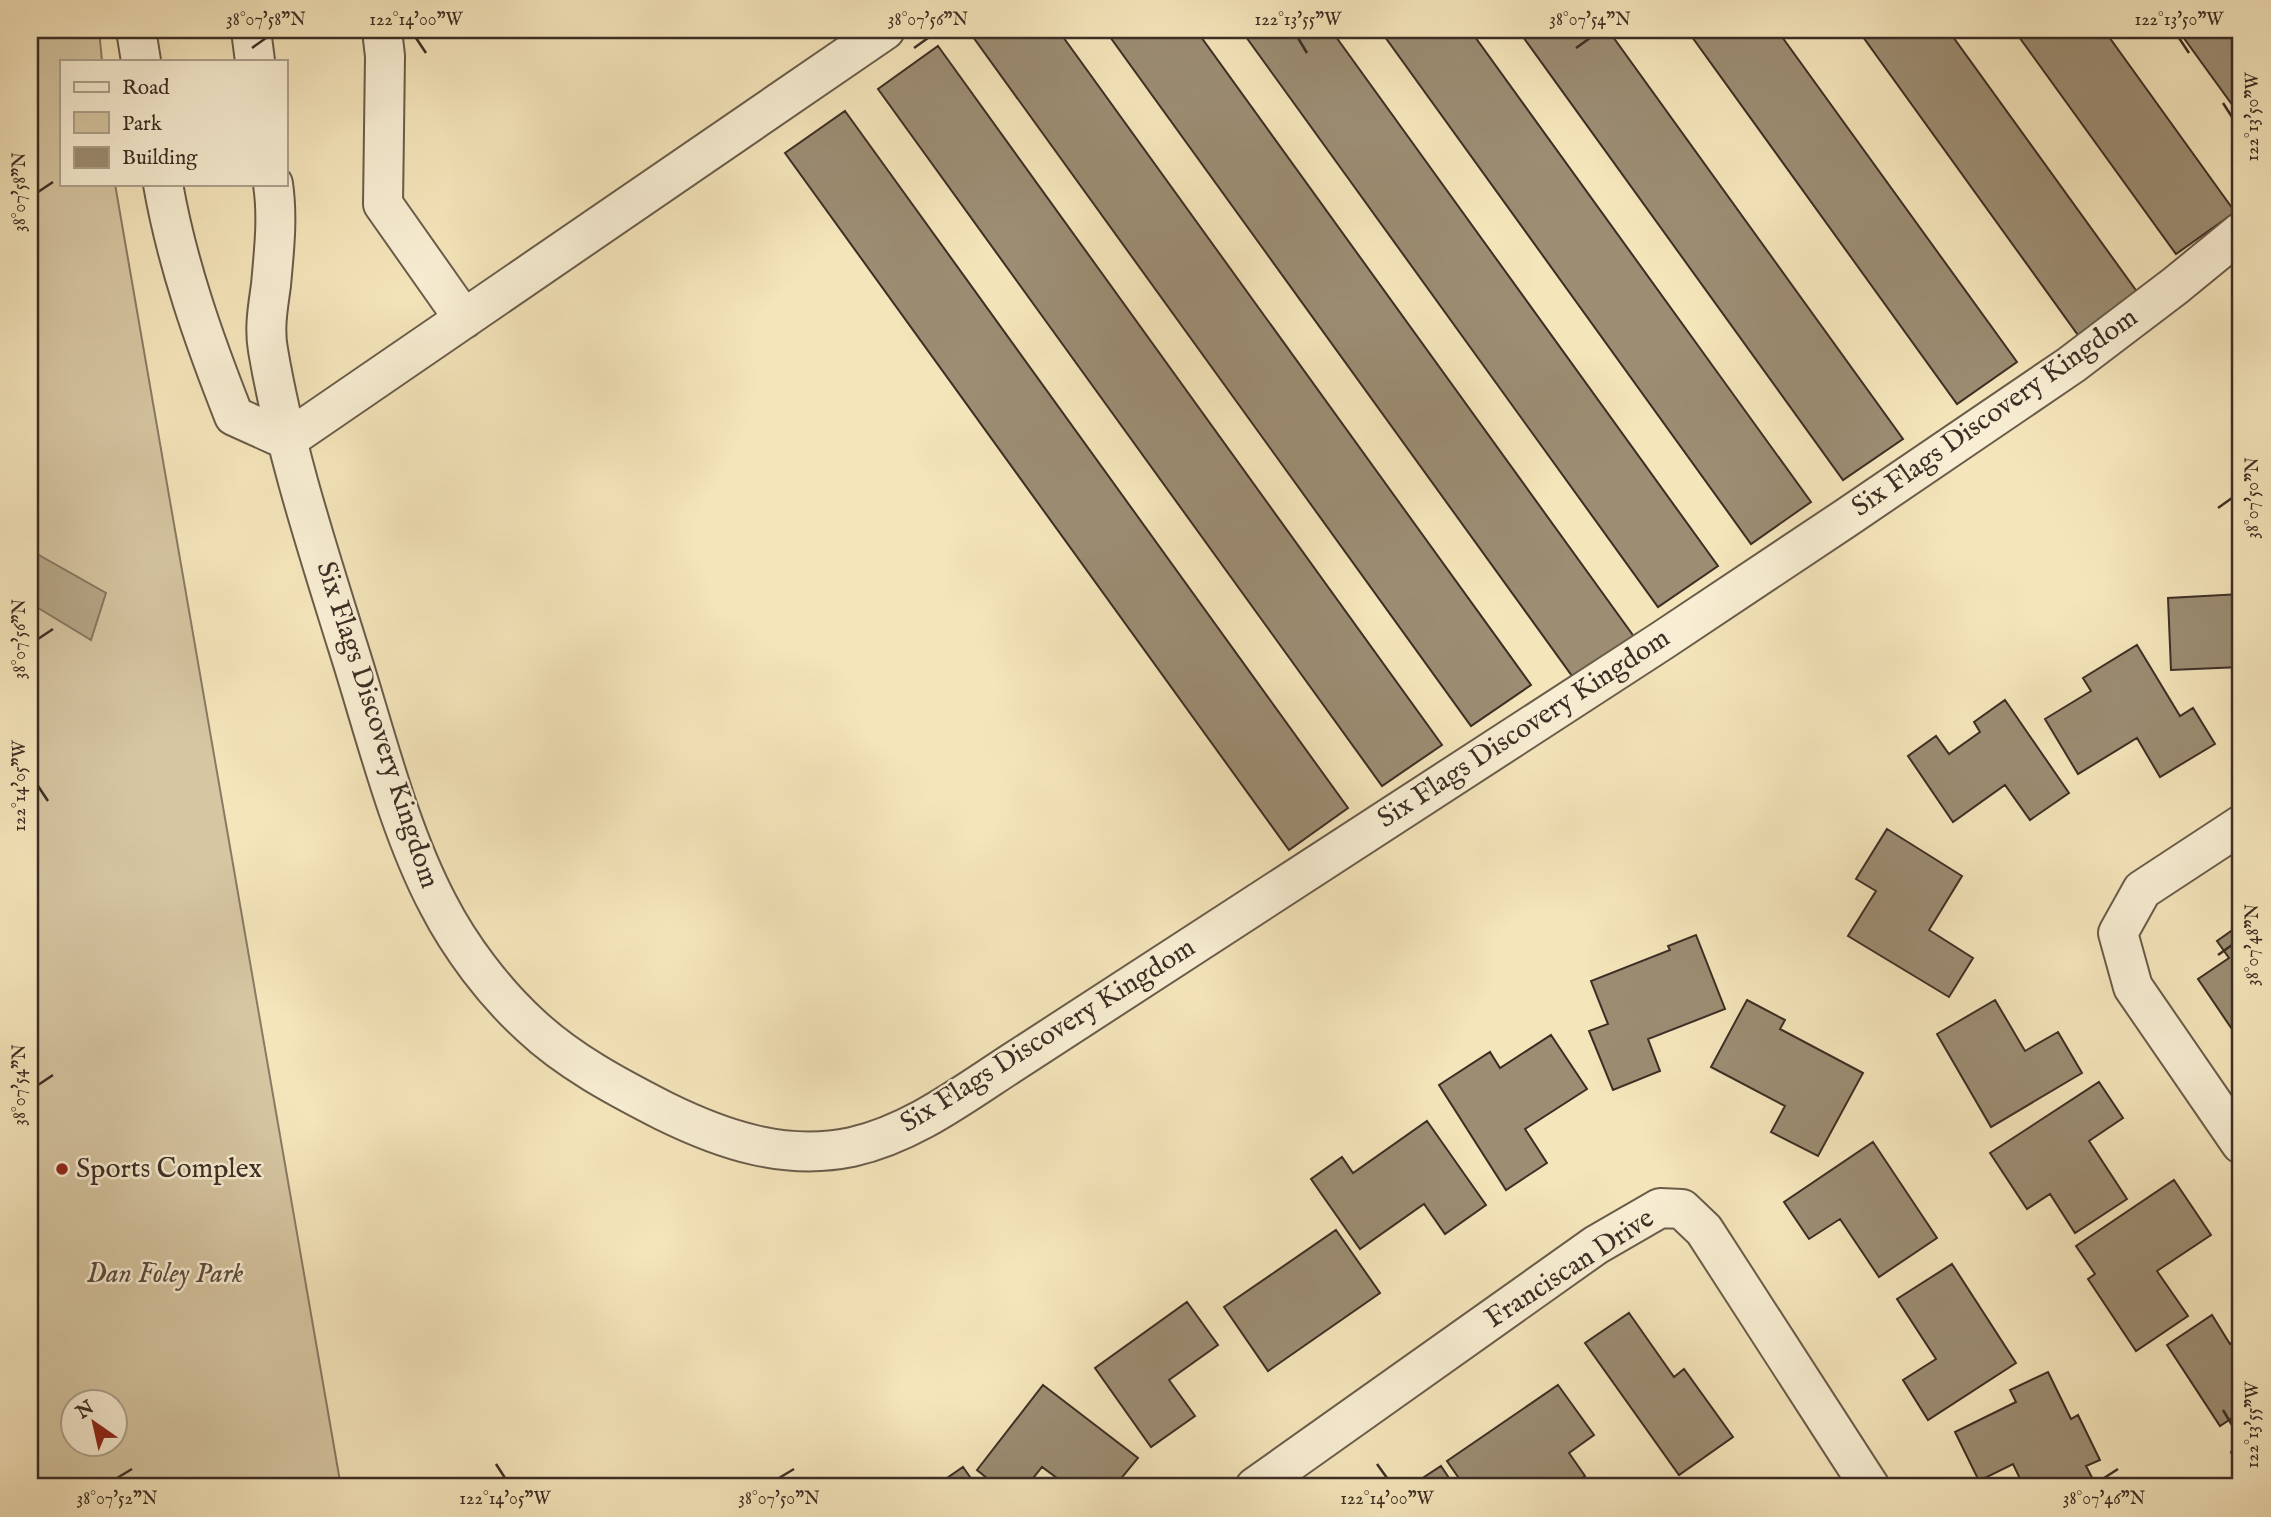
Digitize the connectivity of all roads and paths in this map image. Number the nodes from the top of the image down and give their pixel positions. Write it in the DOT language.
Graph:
graph roads {
  1 [pos="136,30"];
  2 [pos="251,30"];
  3 [pos="382,30"];
  4 [pos="885,30"];
  5 [pos="141,60"];
  6 [pos="255,60"];
  7 [pos="163,186"];
  8 [pos="273,186"];
  9 [pos="2241,232"];
  10 [pos="464,319"];
  11 [pos="287,440"];
  12 [pos="2241,825"];
  13 [pos="2241,1144"];
  14 [pos="1255,1487"];
  15 [pos="1870,1487"];
  1 -- 5 [label="street"];
  2 -- 6 [label="street"];
  3 -- 10 [label="street"];
  4 -- 10 [label="street"];
  7 -- 11 [label="street"];
  8 -- 11 [label="street, Six Flags Discovery Kingdom"];
  9 -- 11 [label="street, Six Flags Discovery Kingdom"];
  10 -- 11 [label="street"];
  12 -- 13 [label="street"];
  14 -- 15 [label="street, Franciscan Drive"];
}
